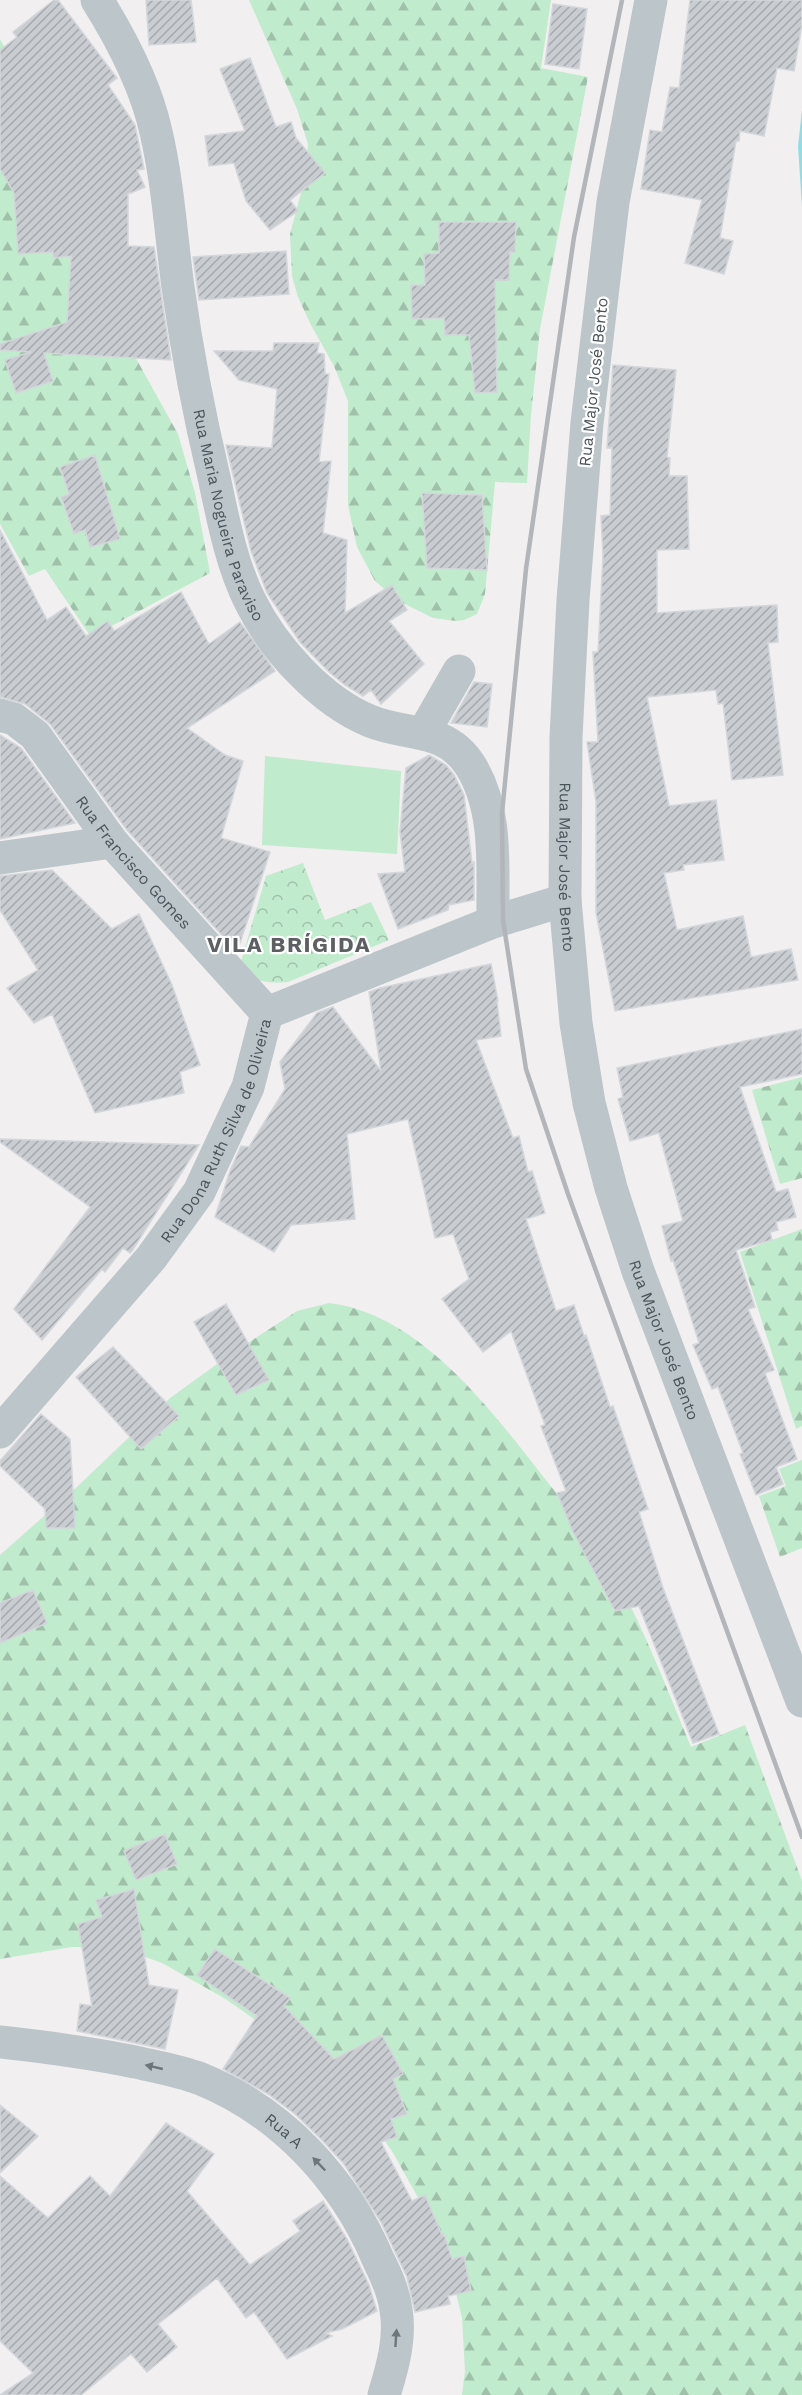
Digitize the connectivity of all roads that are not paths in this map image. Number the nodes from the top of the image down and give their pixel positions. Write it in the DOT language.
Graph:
graph roads {
  1 [pos="97,0"];
  2 [pos="651,0"];
  3 [pos="459,671"];
  4 [pos="0,715"];
  5 [pos="424,732"];
  6 [pos="112,842"];
  7 [pos="0,858"];
  8 [pos="565,900"];
  9 [pos="493,922"];
  10 [pos="267,1013"];
  11 [pos="0,1432"];
  12 [pos="802,1701"];
  13 [pos="0,2042"];
  14 [pos="384,2395"];
  1 -- 5 [label="street, Rua Maria Nogueira Paraviso"];
  2 -- 8 [label="street, Rua Major José Bento"];
  3 -- 5 [label="street"];
  4 -- 6 [label="street, Rua Francisco Gomes"];
  5 -- 9 [label="street, Rua Maria Nogueira Paraviso"];
  6 -- 7 [label="street"];
  6 -- 10 [label="street, Rua Francisco Gomes"];
  8 -- 9 [label="street, Rua Dona Ruth Silva de Oliveira"];
  8 -- 12 [label="street, Rua Major José Bento"];
  9 -- 10 [label="street, Rua Dona Ruth Silva de Oliveira"];
  10 -- 11 [label="street, Rua Dona Ruth Silva de Oliveira"];
  14 -- 13 [label="street, Rua A, one-way"];
}
